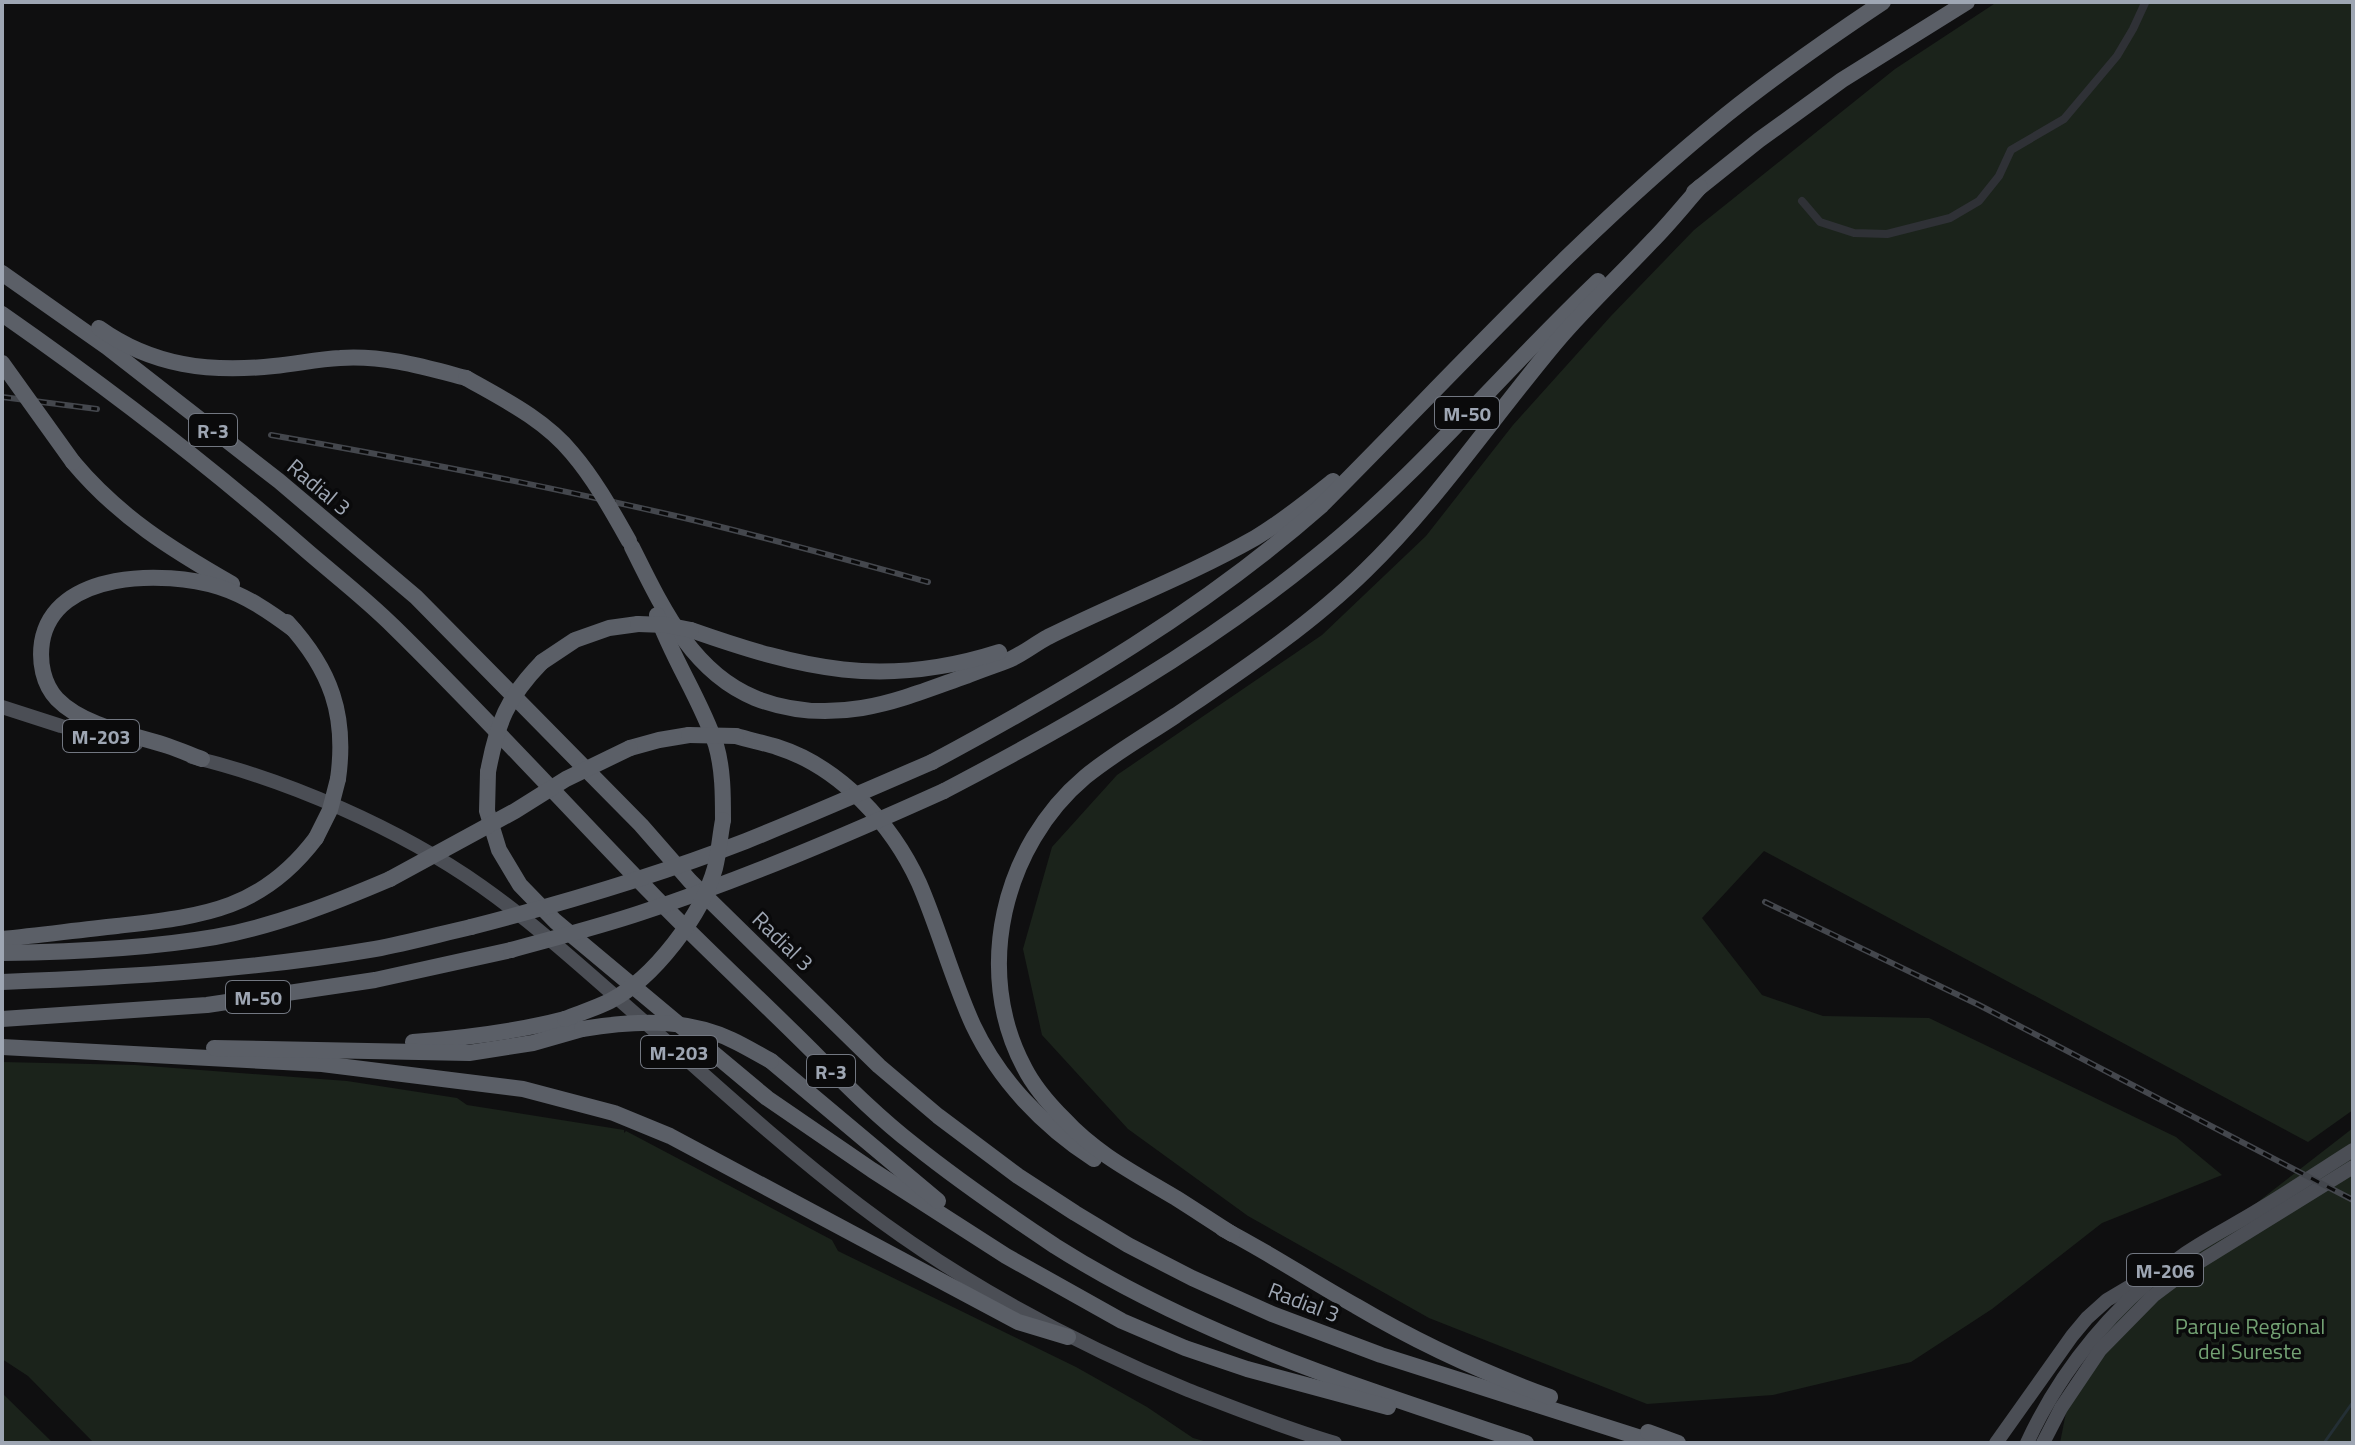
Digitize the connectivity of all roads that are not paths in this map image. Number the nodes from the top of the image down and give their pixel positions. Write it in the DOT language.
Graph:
graph roads {
  1 [pos="1883,2"];
  2 [pos="1967,2"];
  3 [pos="2145,3"];
  4 [pos="1700,187"];
  5 [pos="1802,201"];
  6 [pos="2,261"];
  7 [pos="2,273"];
  8 [pos="2,314"];
  9 [pos="2,363"];
  10 [pos="1369,458"];
  11 [pos="631,544"];
  12 [pos="293,629"];
  13 [pos="1047,638"];
  14 [pos="2,707"];
  15 [pos="202,759"];
  16 [pos="2,939"];
  17 [pos="2,953"];
  18 [pos="2,982"];
  19 [pos="2,1019"];
  20 [pos="2,1046"];
  21 [pos="323,1049"];
  22 [pos="2353,1150"];
  23 [pos="2353,1167"];
  24 [pos="1232,1234"];
  25 [pos="2186,1254"];
  26 [pos="1068,1337"];
  27 [pos="1247,1369"];
  28 [pos="1335,1443"];
  29 [pos="1523,1443"];
  30 [pos="1657,1443"];
  31 [pos="1678,1443"];
  32 [pos="1996,1443"];
  33 [pos="2027,1443"];
  34 [pos="2043,1443"];
  1 -- 10 [label="highway, M-50"];
  2 -- 4 [label="highway, M-50"];
  3 -- 5 [label="street"];
  4 -- 19 [label="highway, M-50, bridge"];
  4 -- 24 [label="highway"];
  6 -- 11 [label="highway, bridge"];
  7 -- 30 [label="highway, Radial 3 / R-3"];
  8 -- 29 [label="highway, R-3"];
  9 -- 12 [label="highway, bridge"];
  10 -- 13 [label="highway"];
  10 -- 18 [label="highway, M-50, bridge"];
  11 -- 13 [label="highway"];
  11 -- 21 [label="highway, bridge"];
  12 -- 15 [label="highway"];
  12 -- 16 [label="highway, bridge"];
  13 -- 27 [label="highway, bridge"];
  14 -- 15 [label="main road, M-203"];
  15 -- 26 [label="main road, M-203"];
  17 -- 24 [label="highway, bridge"];
  20 -- 21 [label="highway"];
  20 -- 26 [label="highway"];
  21 -- 27 [label="highway, bridge"];
  22 -- 25 [label="main road, M-206"];
  23 -- 34 [label="main road, M-206"];
  24 -- 31 [label="highway"];
  25 -- 32 [label="main road"];
  25 -- 33 [label="main road, M-206"];
  26 -- 28 [label="main road, M-203"];
  27 -- 29 [label="highway"];
}
